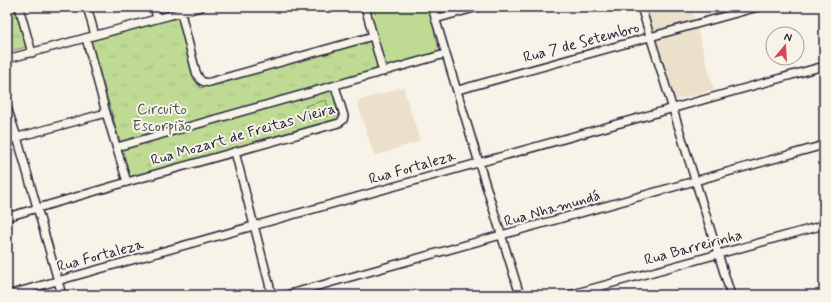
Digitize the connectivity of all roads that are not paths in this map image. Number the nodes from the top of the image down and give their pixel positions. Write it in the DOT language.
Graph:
graph roads {
  1 [pos="19,7"];
  2 [pos="87,7"];
  3 [pos="154,7"];
  4 [pos="201,7"];
  5 [pos="365,7"];
  6 [pos="432,7"];
  7 [pos="478,7"];
  8 [pos="641,7"];
  9 [pos="758,7"];
  10 [pos="181,13"];
  11 [pos="158,18"];
  12 [pos="435,19"];
  13 [pos="95,34"];
  14 [pos="373,36"];
  15 [pos="650,37"];
  16 [pos="86,38"];
  17 [pos="32,53"];
  18 [pos="445,54"];
  19 [pos="7,59"];
  20 [pos="824,66"];
  21 [pos="383,72"];
  22 [pos="336,86"];
  23 [pos="458,90"];
  24 [pos="7,107"];
  25 [pos="673,108"];
  26 [pos="106,112"];
  27 [pos="17,137"];
  28 [pos="7,140"];
  29 [pos="824,144"];
  30 [pos="117,148"];
  31 [pos="234,152"];
  32 [pos="479,162"];
  33 [pos="696,181"];
  34 [pos="127,182"];
  35 [pos="37,208"];
  36 [pos="7,217"];
  37 [pos="824,225"];
  38 [pos="254,226"];
  39 [pos="502,236"];
  40 [pos="718,254"];
  41 [pos="58,280"];
  42 [pos="7,295"];
  43 [pos="62,295"];
  44 [pos="272,295"];
  45 [pos="286,295"];
  46 [pos="520,295"];
  47 [pos="569,295"];
  48 [pos="731,295"];
  1 -- 17 [label="street"];
  2 -- 13 [label="street"];
  3 -- 11 [label="street"];
  4 -- 10 [label="street"];
  5 -- 14 [label="street"];
  6 -- 12 [label="street"];
  7 -- 12 [label="street"];
  8 -- 15 [label="street"];
  9 -- 15 [label="street, Rua 7 de Setembro"];
  10 -- 11 [label="street"];
  10 -- 14 [label="street"];
  11 -- 13 [label="street"];
  12 -- 18 [label="street"];
  13 -- 16 [label="street"];
  14 -- 21 [label="street"];
  15 -- 23 [label="street, Rua 7 de Setembro"];
  15 -- 25 [label="street"];
  16 -- 17 [label="street"];
  16 -- 26 [label="street"];
  17 -- 19 [label="street"];
  18 -- 21 [label="street, Rua Mozart de Freitas Vieira"];
  18 -- 23 [label="street"];
  20 -- 25 [label="street, Rua Fortaleza"];
  21 -- 22 [label="street, Rua Mozart de Freitas Vieira"];
  22 -- 30 [label="street"];
  22 -- 31 [label="street, Rua Mozart de Freitas Vieira"];
  23 -- 32 [label="street"];
  24 -- 27 [label="street"];
  25 -- 32 [label="street, Rua Fortaleza"];
  25 -- 33 [label="street"];
  26 -- 27 [label="street"];
  26 -- 30 [label="street"];
  27 -- 28 [label="street"];
  27 -- 35 [label="street"];
  29 -- 33 [label="street, Rua Nhamundá"];
  30 -- 34 [label="street"];
  31 -- 34 [label="street, Rua Mozart de Freitas Vieira"];
  31 -- 38 [label="street"];
  32 -- 38 [label="street, Rua Fortaleza"];
  32 -- 39 [label="street"];
  33 -- 39 [label="street, Rua Nhamundá"];
  33 -- 40 [label="street"];
  34 -- 35 [label="street, Rua Mozart de Freitas Vieira"];
  35 -- 36 [label="street, Rua Mozart de Freitas Vieira"];
  35 -- 41 [label="street"];
  37 -- 40 [label="street, Rua Barreirinha"];
  38 -- 41 [label="street, Rua Fortaleza"];
  38 -- 44 [label="street"];
  39 -- 45 [label="street, Rua Nhamundá"];
  39 -- 46 [label="street"];
  40 -- 47 [label="street, Rua Barreirinha"];
  40 -- 48 [label="street"];
  41 -- 42 [label="street, Rua Fortaleza"];
  41 -- 43 [label="street"];
}
